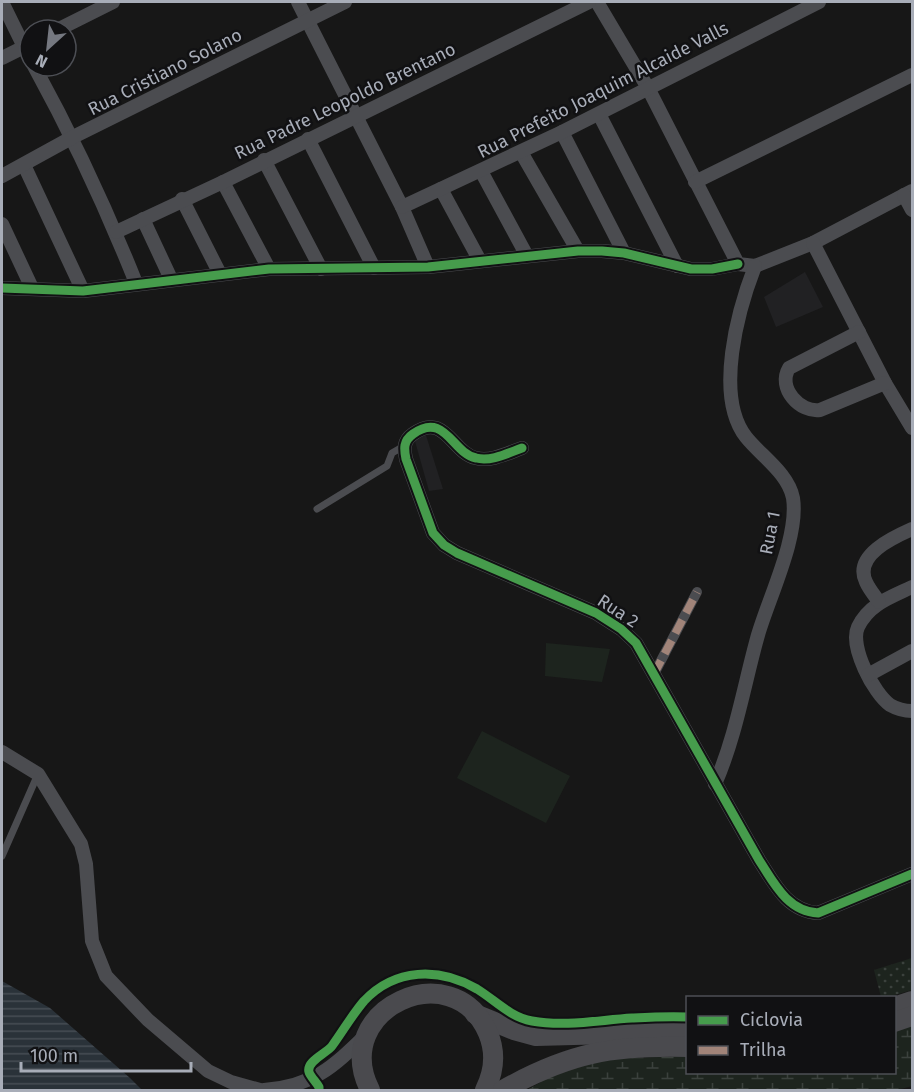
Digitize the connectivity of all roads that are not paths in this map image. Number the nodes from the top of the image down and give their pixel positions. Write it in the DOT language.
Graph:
graph roads {
  1 [pos="2,2"];
  2 [pos="113,2"];
  3 [pos="298,2"];
  4 [pos="345,2"];
  5 [pos="589,2"];
  6 [pos="597,2"];
  7 [pos="819,2"];
  8 [pos="78,20"];
  9 [pos="308,20"];
  10 [pos="18,32"];
  11 [pos="18,53"];
  12 [pos="2,58"];
  13 [pos="912,75"];
  14 [pos="41,78"];
  15 [pos="648,88"];
  16 [pos="599,114"];
  17 [pos="356,116"];
  18 [pos="562,132"];
  19 [pos="73,137"];
  20 [pos="308,139"];
  21 [pos="521,152"];
  22 [pos="264,160"];
  23 [pos="24,165"];
  24 [pos="481,171"];
  25 [pos="2,176"];
  26 [pos="223,182"];
  27 [pos="695,182"];
  28 [pos="441,189"];
  29 [pos="908,193"];
  30 [pos="182,200"];
  31 [pos="402,207"];
  32 [pos="912,210"];
  33 [pos="143,219"];
  34 [pos="2,224"];
  35 [pos="116,232"];
  36 [pos="813,243"];
  37 [pos="578,251"];
  38 [pos="624,253"];
  39 [pos="527,256"];
  40 [pos="480,261"];
  41 [pos="738,264"];
  42 [pos="677,266"];
  43 [pos="755,266"];
  44 [pos="428,267"];
  45 [pos="374,268"];
  46 [pos="269,269"];
  47 [pos="321,269"];
  48 [pos="220,273"];
  49 [pos="171,279"];
  50 [pos="136,284"];
  51 [pos="2,288"];
  52 [pos="32,288"];
  53 [pos="83,291"];
  54 [pos="859,332"];
  55 [pos="885,383"];
  56 [pos="912,428"];
  57 [pos="404,446"];
  58 [pos="522,448"];
  59 [pos="317,509"];
  60 [pos="910,527"];
  61 [pos="912,587"];
  62 [pos="697,592"];
  63 [pos="879,602"];
  64 [pos="912,651"];
  65 [pos="654,674"];
  66 [pos="868,675"];
  67 [pos="912,711"];
  68 [pos="2,752"];
  69 [pos="38,774"];
  70 [pos="715,784"];
  71 [pos="2,856"];
  72 [pos="912,874"];
  73 [pos="912,1001"];
  74 [pos="896,1006"];
  75 [pos="475,1014"];
  76 [pos="912,1016"];
  77 [pos="896,1021"];
  78 [pos="686,1032"];
  79 [pos="366,1035"];
  80 [pos="686,1047"];
  81 [pos="262,1090"];
  82 [pos="370,1090"];
  83 [pos="485,1090"];
  84 [pos="503,1090"];
  1 -- 10 [label="street"];
  2 -- 8 [label="street"];
  3 -- 9 [label="street"];
  4 -- 9 [label="street, Rua Cristiano Solano"];
  5 -- 17 [label="street, Rua Padre Leopoldo Brentano"];
  6 -- 15 [label="street"];
  7 -- 15 [label="street, Rua Prefeito Joaquim Alcaide Valls"];
  9 -- 17 [label="street"];
  9 -- 19 [label="street, Rua Cristiano Solano"];
  11 -- 12 [label="street"];
  13 -- 27 [label="street"];
  14 -- 19 [label="street"];
  15 -- 16 [label="street, Rua Prefeito Joaquim Alcaide Valls"];
  15 -- 27 [label="street"];
  16 -- 18 [label="street, Rua Prefeito Joaquim Alcaide Valls"];
  16 -- 42 [label="street"];
  17 -- 20 [label="street, Rua Padre Leopoldo Brentano"];
  17 -- 31 [label="street"];
  18 -- 21 [label="street, Rua Prefeito Joaquim Alcaide Valls"];
  18 -- 38 [label="street"];
  19 -- 23 [label="street, Rua Cristiano Solano"];
  19 -- 35 [label="street"];
  20 -- 22 [label="street, Rua Padre Leopoldo Brentano"];
  20 -- 45 [label="street"];
  21 -- 24 [label="street, Rua Prefeito Joaquim Alcaide Valls"];
  21 -- 37 [label="street"];
  22 -- 26 [label="street, Rua Padre Leopoldo Brentano"];
  22 -- 47 [label="street"];
  23 -- 25 [label="street, Rua Cristiano Solano"];
  23 -- 53 [label="street"];
  24 -- 28 [label="street, Rua Prefeito Joaquim Alcaide Valls"];
  24 -- 39 [label="street"];
  26 -- 30 [label="street, Rua Padre Leopoldo Brentano"];
  26 -- 46 [label="street"];
  27 -- 41 [label="street"];
  28 -- 31 [label="street, Rua Prefeito Joaquim Alcaide Valls"];
  28 -- 40 [label="street"];
  29 -- 32 [label="street"];
  29 -- 36 [label="street"];
  30 -- 33 [label="street, Rua Padre Leopoldo Brentano"];
  30 -- 48 [label="street"];
  31 -- 44 [label="street"];
  33 -- 35 [label="street, Rua Padre Leopoldo Brentano"];
  33 -- 49 [label="street"];
  34 -- 52 [label="street"];
  35 -- 50 [label="street"];
  36 -- 43 [label="street"];
  36 -- 54 [label="street"];
  37 -- 38 [label="street"];
  37 -- 39 [label="street"];
  38 -- 42 [label="street"];
  39 -- 40 [label="street"];
  40 -- 44 [label="street"];
  41 -- 42 [label="street"];
  41 -- 43 [label="street"];
  43 -- 70 [label="street, Rua 1"];
  44 -- 45 [label="street"];
  45 -- 47 [label="street"];
  46 -- 47 [label="street"];
  46 -- 48 [label="street"];
  48 -- 49 [label="street"];
  49 -- 50 [label="street"];
  50 -- 53 [label="street"];
  51 -- 52 [label="street"];
  52 -- 53 [label="street"];
  54 -- 55 [label="street"];
  54 -- 55 [label="street"];
  55 -- 56 [label="street"];
  57 -- 58 [label="street"];
  57 -- 59 [label="lane"];
  57 -- 65 [label="street, Rua 2"];
  60 -- 63 [label="street"];
  61 -- 63 [label="street"];
  62 -- 65 [label="street"];
  63 -- 66 [label="street"];
  64 -- 66 [label="street"];
  65 -- 70 [label="street, Rua 2"];
  66 -- 67 [label="street"];
  68 -- 69 [label="street"];
  69 -- 71 [label="lane"];
  69 -- 81 [label="street"];
  70 -- 72 [label="street, Rua 2"];
  73 -- 74 [label="main road"];
  75 -- 78 [label="main road"];
  75 -- 79 [label="main road"];
  75 -- 83 [label="main road"];
  76 -- 77 [label="main road"];
  79 -- 81 [label="street"];
  79 -- 82 [label="main road"];
  80 -- 84 [label="main road"];
}
